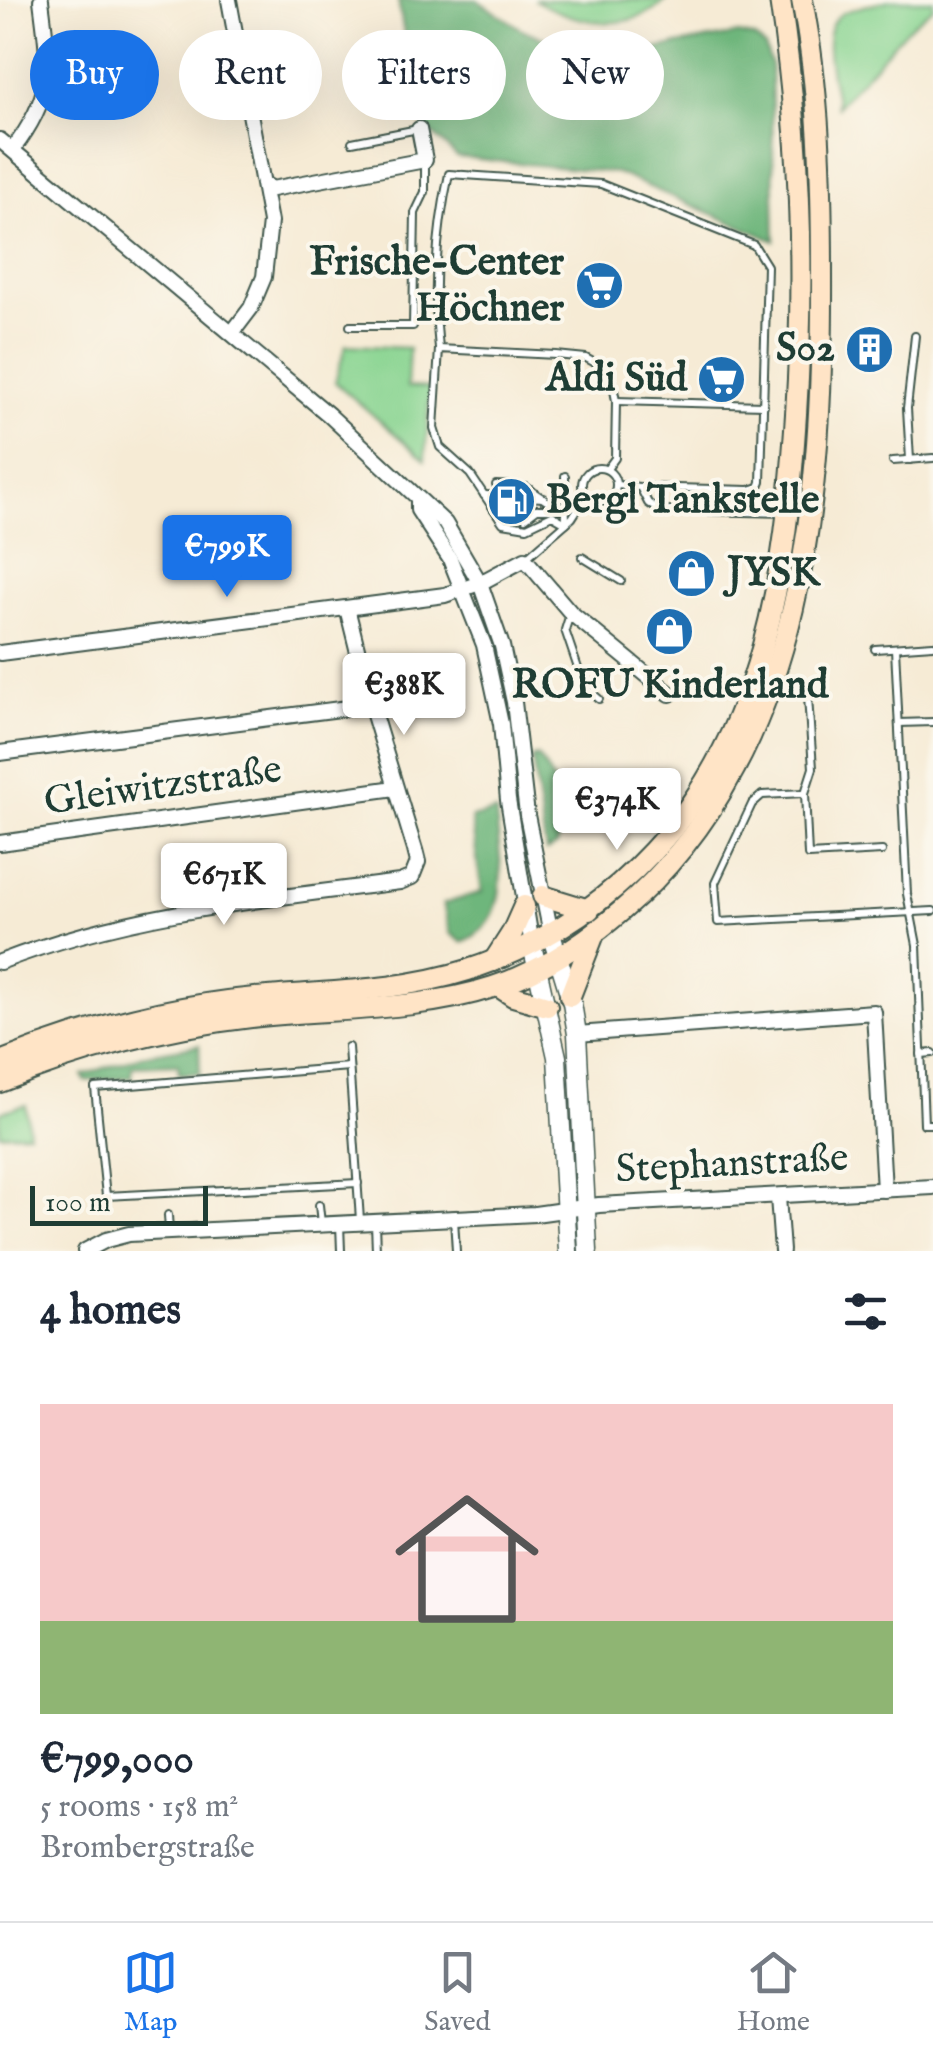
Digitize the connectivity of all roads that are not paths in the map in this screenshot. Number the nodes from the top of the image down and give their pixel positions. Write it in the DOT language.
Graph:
graph roads {
  1 [pos="40,0"];
  2 [pos="229,0"];
  3 [pos="789,1"];
  4 [pos="419,128"];
  5 [pos="0,140"];
  6 [pos="352,142"];
  7 [pos="14,149"];
  8 [pos="425,160"];
  9 [pos="264,184"];
  10 [pos="350,326"];
  11 [pos="232,333"];
  12 [pos="915,336"];
  13 [pos="439,350"];
  14 [pos="616,401"];
  15 [pos="764,405"];
  16 [pos="933,458"];
  17 [pos="894,460"];
  18 [pos="910,460"];
  19 [pos="607,470"];
  20 [pos="564,476"];
  21 [pos="496,485"];
  22 [pos="616,485"];
  23 [pos="512,486"];
  24 [pos="526,486"];
  25 [pos="640,487"];
  26 [pos="483,494"];
  27 [pos="586,495"];
  28 [pos="512,496"];
  29 [pos="525,497"];
  30 [pos="544,498"];
  31 [pos="418,499"];
  32 [pos="809,507"];
  33 [pos="492,508"];
  34 [pos="525,508"];
  35 [pos="536,509"];
  36 [pos="562,509"];
  37 [pos="780,512"];
  38 [pos="498,517"];
  39 [pos="525,518"];
  40 [pos="566,523"];
  41 [pos="582,557"];
  42 [pos="524,559"];
  43 [pos="621,581"];
  44 [pos="480,582"];
  45 [pos="463,589"];
  46 [pos="347,608"];
  47 [pos="571,613"];
  48 [pos="933,646"];
  49 [pos="895,648"];
  50 [pos="875,649"];
  51 [pos="0,652"];
  52 [pos="807,683"];
  53 [pos="670,694"];
  54 [pos="599,699"];
  55 [pos="371,704"];
  56 [pos="933,722"];
  57 [pos="899,724"];
  58 [pos="0,753"];
  59 [pos="395,788"];
  60 [pos="805,793"];
  61 [pos="0,843"];
  62 [pos="882,851"];
  63 [pos="534,901"];
  64 [pos="588,910"];
  65 [pos="933,911"];
  66 [pos="911,912"];
  67 [pos="594,934"];
  68 [pos="542,939"];
  69 [pos="557,956"];
  70 [pos="1,957"];
  71 [pos="494,961"];
  72 [pos="538,967"];
  73 [pos="498,986"];
  74 [pos="570,996"];
  75 [pos="547,1006"];
  76 [pos="578,1034"];
  77 [pos="348,1047"];
  78 [pos="933,1053"];
  79 [pos="922,1054"];
  80 [pos="0,1062"];
  81 [pos="349,1067"];
  82 [pos="0,1082"];
  83 [pos="933,1124"];
  84 [pos="358,1183"];
  85 [pos="933,1187"];
  86 [pos="884,1190"];
  87 [pos="778,1197"];
  88 [pos="319,1205"];
  89 [pos="576,1209"];
  90 [pos="168,1215"];
  91 [pos="454,1217"];
  92 [pos="368,1222"];
  93 [pos="340,1223"];
  94 [pos="321,1224"];
  95 [pos="169,1232"];
  96 [pos="86,1251"];
  97 [pos="341,1251"];
  98 [pos="376,1251"];
  99 [pos="456,1251"];
  100 [pos="568,1251"];
  101 [pos="588,1251"];
  102 [pos="782,1251"];
  1 -- 7 [label="street"];
  2 -- 9 [label="street"];
  3 -- 32 [label="main road"];
  3 -- 37 [label="main road"];
  4 -- 6 [label="lane"];
  4 -- 8 [label="street"];
  5 -- 7 [label="street"];
  7 -- 11 [label="street"];
  8 -- 9 [label="street"];
  8 -- 10 [label="lane"];
  9 -- 11 [label="street"];
  11 -- 31 [label="street"];
  12 -- 18 [label="lane"];
  13 -- 14 [label="lane"];
  13 -- 15 [label="lane"];
  13 -- 26 [label="lane"];
  14 -- 15 [label="lane"];
  14 -- 19 [label="lane"];
  15 -- 25 [label="lane"];
  16 -- 18 [label="lane"];
  17 -- 18 [label="lane"];
  19 -- 22 [label="lane"];
  19 -- 27 [label="lane"];
  20 -- 36 [label="lane"];
  21 -- 23 [label="lane"];
  22 -- 25 [label="lane"];
  22 -- 27 [label="lane"];
  24 -- 30 [label="lane"];
  25 -- 37 [label="lane"];
  26 -- 28 [label="lane"];
  26 -- 33 [label="lane"];
  27 -- 40 [label="lane"];
  29 -- 30 [label="lane"];
  30 -- 36 [label="lane"];
  31 -- 44 [label="street"];
  31 -- 45 [label="street"];
  32 -- 37 [label="lane"];
  32 -- 67 [label="main road"];
  33 -- 38 [label="lane"];
  33 -- 38 [label="lane"];
  34 -- 35 [label="lane"];
  35 -- 36 [label="lane"];
  35 -- 39 [label="lane"];
  36 -- 40 [label="lane"];
  37 -- 64 [label="main road"];
  38 -- 40 [label="lane"];
  40 -- 42 [label="lane"];
  41 -- 43 [label="lane"];
  42 -- 44 [label="street"];
  42 -- 47 [label="street"];
  44 -- 45 [label="street"];
  44 -- 63 [label="street"];
  45 -- 46 [label="street"];
  45 -- 63 [label="street"];
  46 -- 51 [label="street"];
  46 -- 55 [label="street"];
  47 -- 53 [label="street"];
  47 -- 54 [label="lane"];
  48 -- 49 [label="lane"];
  49 -- 50 [label="lane"];
  49 -- 57 [label="lane"];
  52 -- 60 [label="lane"];
  55 -- 58 [label="street"];
  55 -- 59 [label="street"];
  56 -- 57 [label="lane"];
  57 -- 66 [label="lane"];
  59 -- 61 [label="street, Gleiwitzstraße"];
  59 -- 70 [label="street"];
  60 -- 62 [label="lane"];
  60 -- 66 [label="lane"];
  63 -- 64 [label="main road"];
  63 -- 68 [label="street"];
  63 -- 68 [label="street"];
  63 -- 71 [label="main road"];
  64 -- 68 [label="main road"];
  65 -- 66 [label="lane"];
  66 -- 79 [label="lane"];
  67 -- 69 [label="main road"];
  67 -- 74 [label="main road"];
  68 -- 69 [label="street"];
  68 -- 71 [label="main road"];
  68 -- 72 [label="street"];
  69 -- 72 [label="main road"];
  69 -- 74 [label="street"];
  71 -- 80 [label="main road"];
  72 -- 73 [label="main road"];
  72 -- 75 [label="street"];
  73 -- 75 [label="main road"];
  73 -- 82 [label="main road"];
  74 -- 76 [label="street"];
  75 -- 89 [label="street"];
  76 -- 86 [label="street"];
  76 -- 89 [label="street"];
  77 -- 81 [label="lane"];
  78 -- 79 [label="lane"];
  79 -- 83 [label="lane"];
  81 -- 84 [label="lane"];
  81 -- 84 [label="lane"];
  84 -- 92 [label="lane"];
  85 -- 86 [label="street, Stephanstraße"];
  86 -- 87 [label="street, Stephanstraße"];
  87 -- 89 [label="street, Stephanstraße"];
  87 -- 102 [label="street"];
  88 -- 94 [label="lane"];
  89 -- 91 [label="street, Stephanstraße"];
  89 -- 100 [label="street"];
  89 -- 101 [label="street"];
  90 -- 95 [label="lane"];
  91 -- 92 [label="street, Stephanstraße"];
  91 -- 99 [label="lane"];
  92 -- 93 [label="street, Stephanstraße"];
  92 -- 98 [label="lane"];
  93 -- 94 [label="street, Stephanstraße"];
  93 -- 97 [label="lane"];
  94 -- 95 [label="street, Stephanstraße"];
  95 -- 96 [label="street, Stephanstraße"];
}
